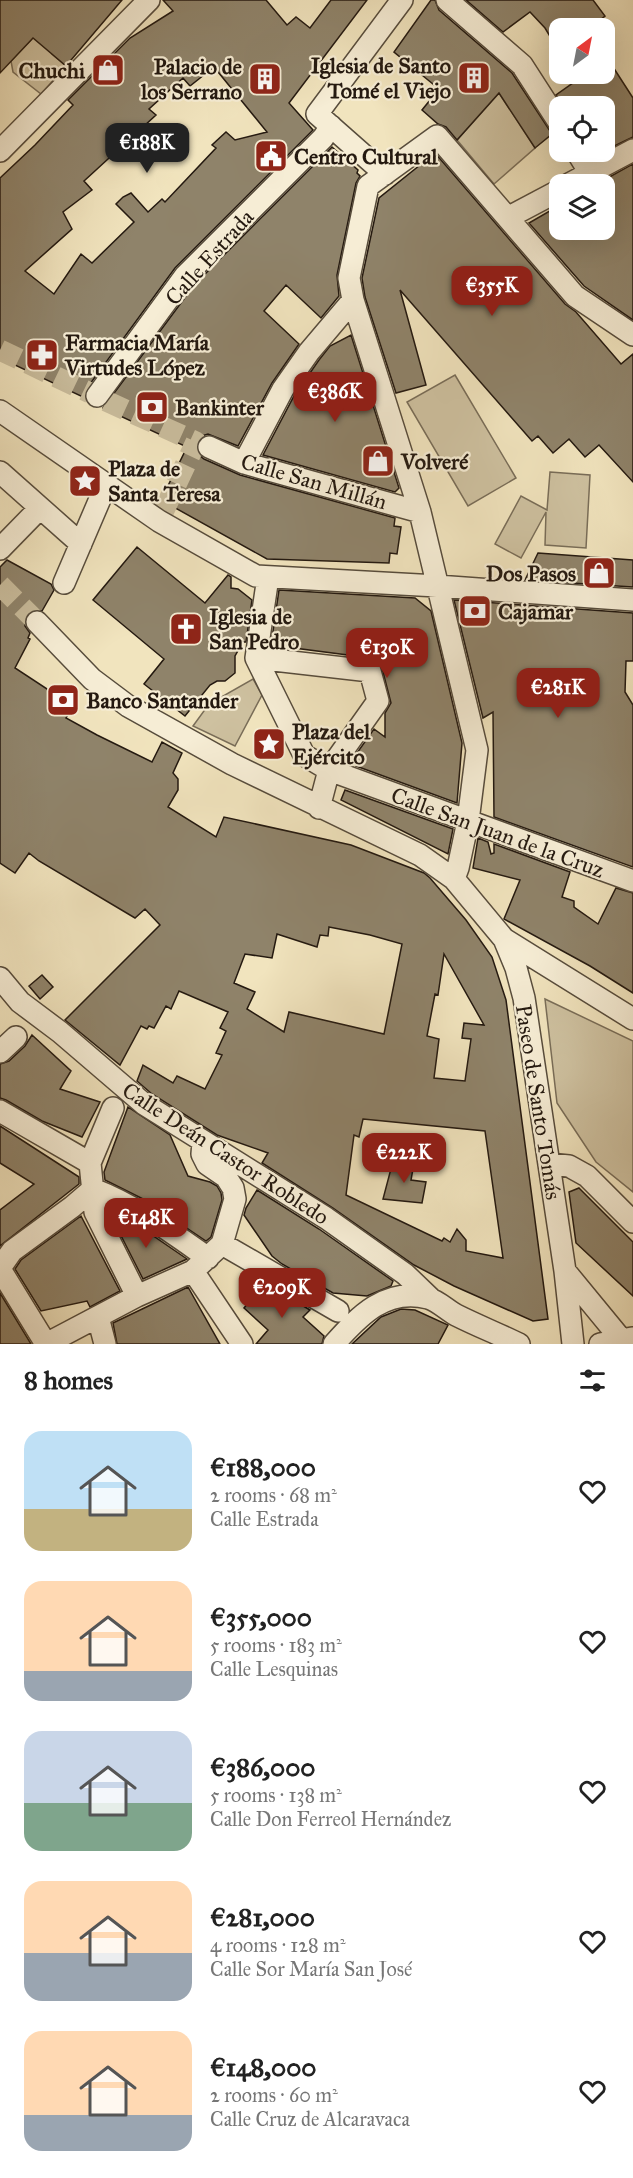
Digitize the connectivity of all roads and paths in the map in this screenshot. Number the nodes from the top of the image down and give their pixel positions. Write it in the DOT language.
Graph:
graph roads {
  1 [pos="150,0"];
  2 [pos="447,0"];
  3 [pos="400,1"];
  4 [pos="549,107"];
  5 [pos="331,126"];
  6 [pos="633,150"];
  7 [pos="0,151"];
  8 [pos="584,162"];
  9 [pos="590,172"];
  10 [pos="385,174"];
  11 [pos="586,174"];
  12 [pos="549,195"];
  13 [pos="509,217"];
  14 [pos="354,300"];
  15 [pos="633,335"];
  16 [pos="98,397"];
  17 [pos="0,411"];
  18 [pos="209,447"];
  19 [pos="244,463"];
  20 [pos="0,472"];
  21 [pos="106,485"];
  22 [pos="40,508"];
  23 [pos="420,512"];
  24 [pos="81,544"];
  25 [pos="0,549"];
  26 [pos="268,577"];
  27 [pos="64,583"];
  28 [pos="437,586"];
  29 [pos="633,600"];
  30 [pos="37,622"];
  31 [pos="256,658"];
  32 [pos="329,770"];
  33 [pos="327,811"];
  34 [pos="468,821"];
  35 [pos="454,879"];
  36 [pos="633,881"];
  37 [pos="504,939"];
  38 [pos="0,978"];
  39 [pos="633,1018"];
  40 [pos="16,1037"];
  41 [pos="0,1052"];
  42 [pos="113,1108"];
  43 [pos="0,1111"];
  44 [pos="203,1142"];
  45 [pos="90,1163"];
  46 [pos="549,1164"];
  47 [pos="93,1189"];
  48 [pos="633,1222"];
  49 [pos="208,1258"];
  50 [pos="0,1268"];
  51 [pos="565,1270"];
  52 [pos="137,1296"];
  53 [pos="430,1298"];
  54 [pos="338,1311"];
  55 [pos="98,1317"];
  56 [pos="626,1340"];
  57 [pos="46,1344"];
  58 [pos="105,1344"];
  59 [pos="242,1344"];
  60 [pos="334,1344"];
  61 [pos="519,1344"];
  62 [pos="573,1344"];
  63 [pos="600,1344"];
  1 -- 7 [label="street"];
  2 -- 4 [label="street"];
  3 -- 5 [label="street"];
  5 -- 10 [label="street"];
  5 -- 16 [label="street, Calle Estrada"];
  6 -- 9 [label="street"];
  8 -- 9 [label="street"];
  9 -- 11 [label="street"];
  10 -- 13 [label="street"];
  10 -- 14 [label="street"];
  12 -- 13 [label="street"];
  13 -- 15 [label="street"];
  14 -- 19 [label="street"];
  14 -- 23 [label="street"];
  17 -- 21 [label="street"];
  18 -- 19 [label="street, Calle San Millán"];
  19 -- 23 [label="street, Calle San Millán"];
  20 -- 22 [label="street"];
  21 -- 24 [label="street"];
  21 -- 26 [label="street"];
  22 -- 24 [label="street"];
  22 -- 25 [label="street"];
  23 -- 28 [label="street"];
  24 -- 27 [label="street"];
  26 -- 28 [label="street"];
  26 -- 31 [label="street"];
  28 -- 29 [label="street"];
  28 -- 34 [label="street"];
  30 -- 33 [label="street"];
  31 -- 32 [label="street"];
  31 -- 32 [label="street"];
  32 -- 33 [label="street"];
  32 -- 34 [label="street, Calle San Juan de la Cruz"];
  33 -- 35 [label="street, Paseo de Santo Tomás"];
  34 -- 35 [label="street"];
  34 -- 36 [label="street, Calle San Juan de la Cruz"];
  35 -- 37 [label="street, Paseo de Santo Tomás"];
  37 -- 39 [label="street"];
  37 -- 46 [label="street, Paseo de Santo Tomás"];
  38 -- 44 [label="street, Calle Deán Castor Robledo"];
  40 -- 41 [label="street"];
  42 -- 45 [label="street"];
  43 -- 45 [label="street"];
  44 -- 49 [label="street"];
  44 -- 53 [label="street, Calle Deán Castor Robledo"];
  45 -- 47 [label="street"];
  46 -- 48 [label="street"];
  46 -- 51 [label="street, Paseo de Santo Tomás"];
  47 -- 49 [label="street"];
  47 -- 50 [label="street"];
  47 -- 52 [label="street"];
  49 -- 52 [label="street"];
  49 -- 54 [label="street"];
  49 -- 59 [label="street"];
  50 -- 57 [label="street"];
  51 -- 56 [label="street"];
  51 -- 62 [label="street, Paseo de Santo Tomás"];
  52 -- 55 [label="street"];
  53 -- 60 [label="street"];
  53 -- 61 [label="street, Calle Deán Castor Robledo"];
  55 -- 57 [label="street"];
  55 -- 58 [label="street"];
  56 -- 63 [label="street"];
}
